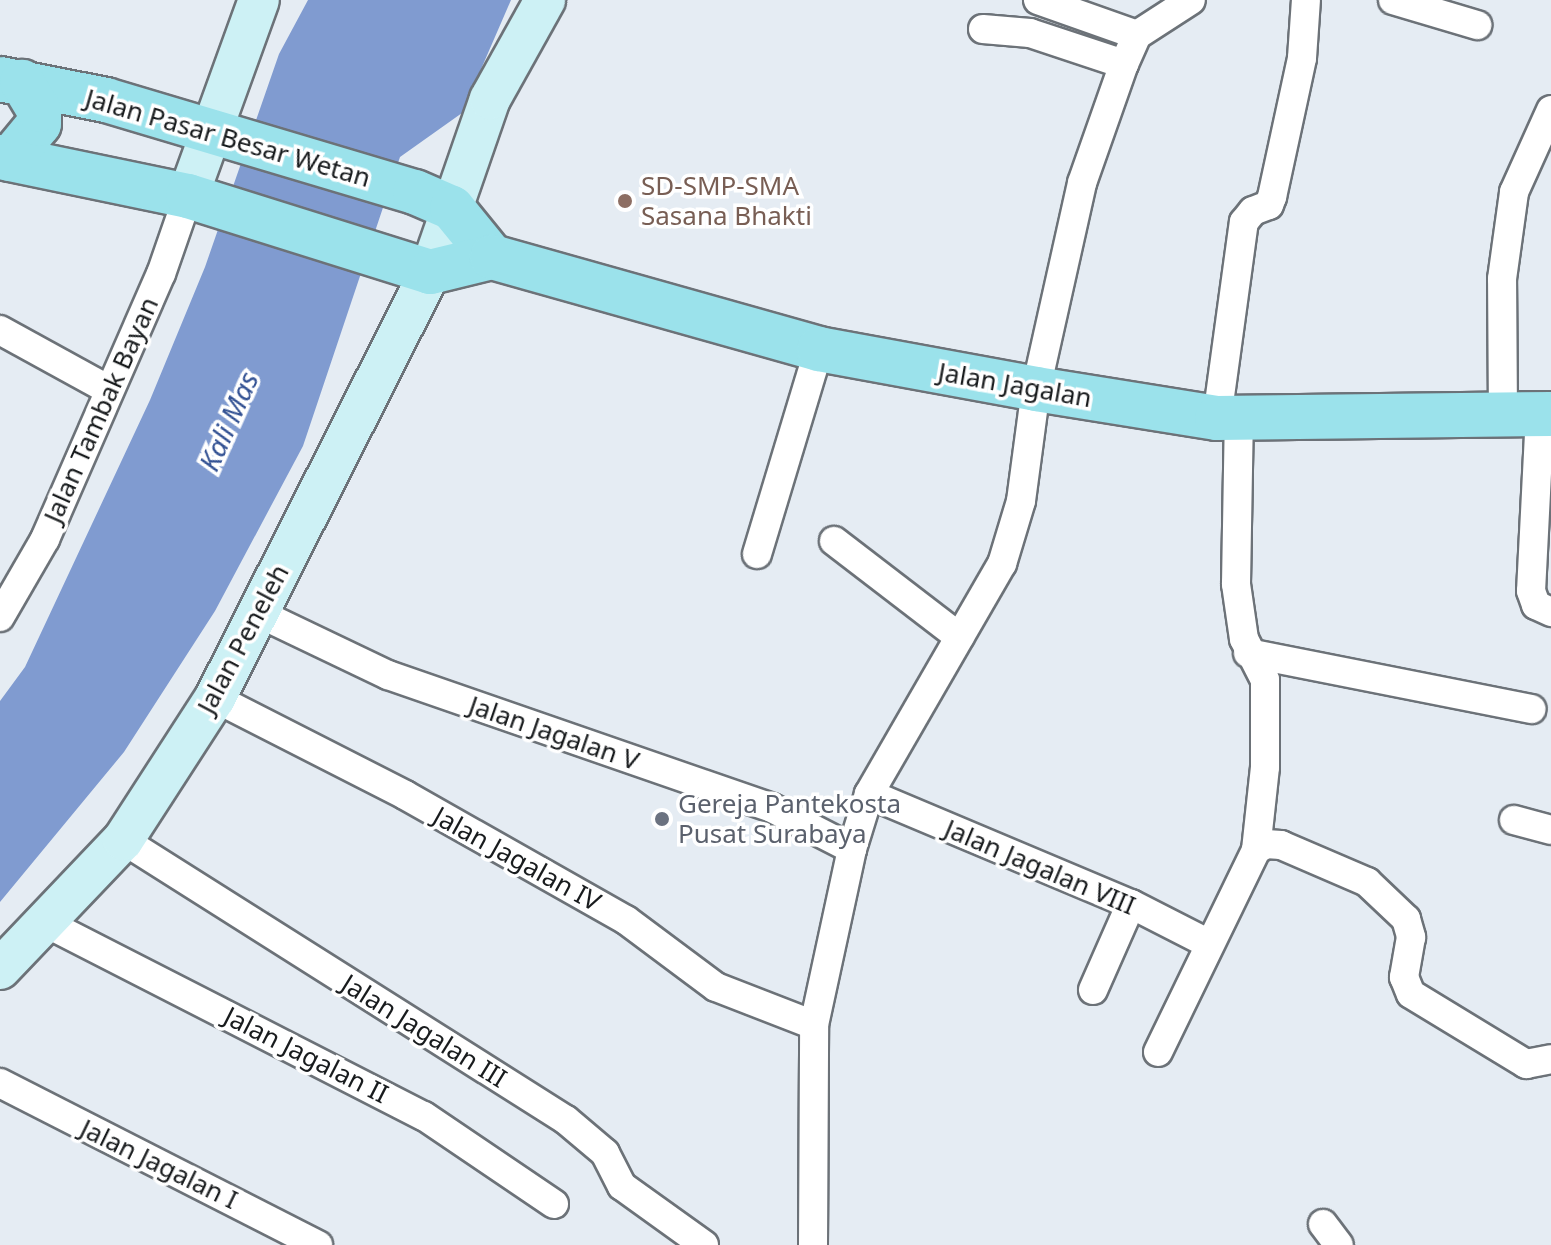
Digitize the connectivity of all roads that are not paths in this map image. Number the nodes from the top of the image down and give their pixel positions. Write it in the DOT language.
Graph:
graph roads {
  1 [pos="259,0"];
  2 [pos="545,0"];
  3 [pos="1038,0"];
  4 [pos="1306,0"];
  5 [pos="1393,0"];
  6 [pos="1180,3"];
  7 [pos="1477,25"];
  8 [pos="983,29"];
  9 [pos="1137,35"];
  10 [pos="1124,64"];
  11 [pos="11,80"];
  12 [pos="1551,110"];
  13 [pos="226,135"];
  14 [pos="5,158"];
  15 [pos="433,200"];
  16 [pos="205,201"];
  17 [pos="492,257"];
  18 [pos="430,272"];
  19 [pos="0,330"];
  20 [pos="819,349"];
  21 [pos="1036,389"];
  22 [pos="109,390"];
  23 [pos="1531,415"];
  24 [pos="1228,418"];
  25 [pos="834,541"];
  26 [pos="757,554"];
  27 [pos="1551,612"];
  28 [pos="258,613"];
  29 [pos="0,617"];
  30 [pos="959,637"];
  31 [pos="1248,653"];
  32 [pos="215,698"];
  33 [pos="1532,709"];
  34 [pos="869,794"];
  35 [pos="1514,820"];
  36 [pos="1551,830"];
  37 [pos="123,840"];
  38 [pos="852,849"];
  39 [pos="1256,850"];
  40 [pos="1131,904"];
  41 [pos="48,924"];
  42 [pos="1209,944"];
  43 [pos="0,969"];
  44 [pos="1093,990"];
  45 [pos="814,1025"];
  46 [pos="1158,1052"];
  47 [pos="1551,1059"];
  48 [pos="0,1083"];
  49 [pos="554,1204"];
  50 [pos="318,1245"];
  51 [pos="704,1245"];
  52 [pos="813,1245"];
  1 -- 13 [label="street"];
  2 -- 15 [label="street, Jalan Peneleh"];
  3 -- 9 [label="street"];
  4 -- 24 [label="street"];
  5 -- 7 [label="street"];
  6 -- 9 [label="street"];
  8 -- 10 [label="street"];
  9 -- 10 [label="street"];
  10 -- 21 [label="street"];
  11 -- 13 [label="main road, Jalan Pasar Besar Wetan"];
  11 -- 14 [label="main road"];
  12 -- 23 [label="street"];
  13 -- 15 [label="main road, Jalan Pasar Besar Wetan"];
  13 -- 16 [label="street"];
  14 -- 16 [label="main road"];
  15 -- 17 [label="main road"];
  15 -- 18 [label="street, Jalan Peneleh"];
  16 -- 18 [label="main road"];
  16 -- 22 [label="street, Jalan Tambak Bayan"];
  17 -- 18 [label="main road, Jalan Jagalan"];
  17 -- 20 [label="main road, Jalan Jagalan"];
  18 -- 28 [label="street, Jalan Peneleh"];
  19 -- 22 [label="street"];
  20 -- 21 [label="main road, Jalan Jagalan"];
  20 -- 26 [label="street"];
  21 -- 24 [label="main road, Jalan Jagalan"];
  21 -- 30 [label="street"];
  22 -- 29 [label="street, Jalan Tambak Bayan"];
  23 -- 24 [label="main road, Jalan Jagalan"];
  23 -- 27 [label="street"];
  24 -- 31 [label="street"];
  25 -- 30 [label="street"];
  28 -- 32 [label="street, Jalan Peneleh"];
  28 -- 38 [label="street, Jalan Jagalan V"];
  30 -- 34 [label="street"];
  31 -- 33 [label="street"];
  31 -- 39 [label="street"];
  32 -- 37 [label="street, Jalan Peneleh"];
  32 -- 45 [label="street, Jalan Jagalan IV"];
  34 -- 38 [label="street"];
  34 -- 40 [label="street, Jalan Jagalan VIII"];
  35 -- 36 [label="street"];
  37 -- 41 [label="street, Jalan Peneleh"];
  37 -- 51 [label="street, Jalan Jagalan III"];
  38 -- 45 [label="street"];
  39 -- 42 [label="street"];
  39 -- 47 [label="street"];
  40 -- 42 [label="street, Jalan Jagalan VIII"];
  40 -- 44 [label="street"];
  41 -- 43 [label="street, Jalan Peneleh"];
  41 -- 49 [label="street, Jalan Jagalan II"];
  42 -- 46 [label="street"];
  45 -- 52 [label="street"];
  48 -- 50 [label="street, Jalan Jagalan I"];
}
